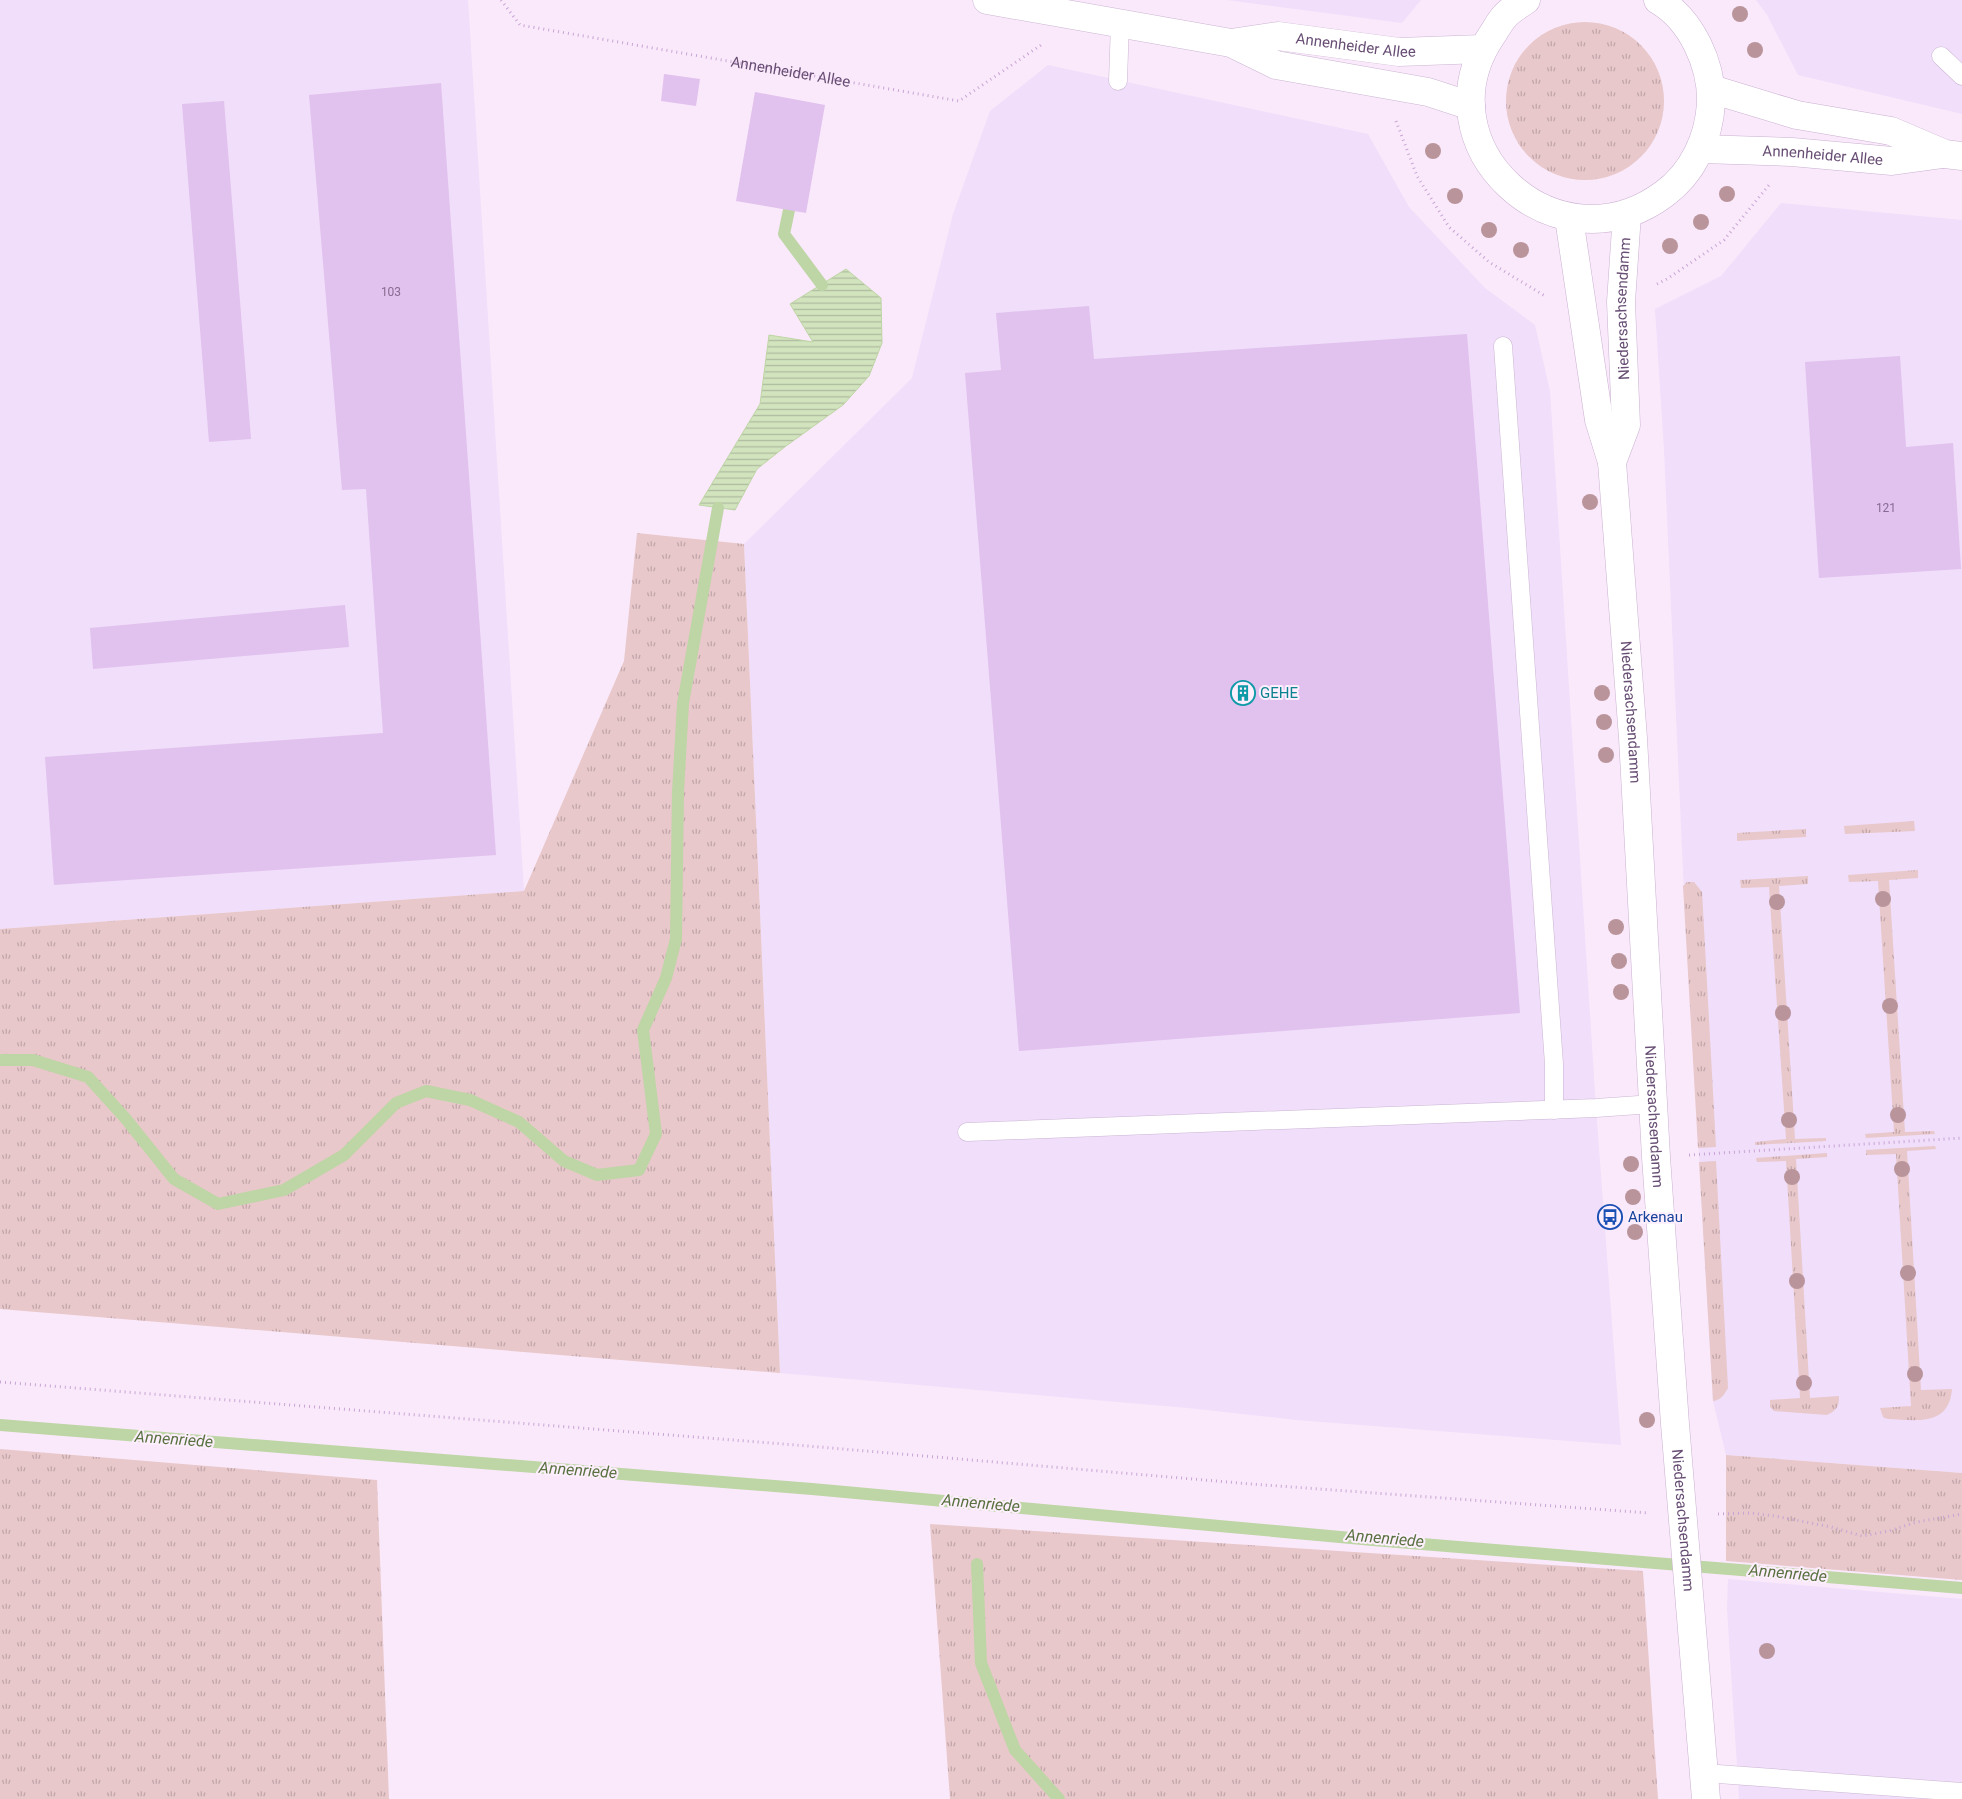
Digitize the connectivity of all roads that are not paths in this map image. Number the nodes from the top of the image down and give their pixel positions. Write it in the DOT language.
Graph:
graph roads {
  1 [pos="987,0"];
  2 [pos="1526,0"];
  3 [pos="1658,0"];
  4 [pos="1120,23"];
  5 [pos="1231,42"];
  6 [pos="1482,49"];
  7 [pos="1942,56"];
  8 [pos="1962,76"];
  9 [pos="1118,81"];
  10 [pos="1711,89"];
  11 [pos="1471,106"];
  12 [pos="1701,149"];
  13 [pos="1953,155"];
  14 [pos="1627,214"];
  15 [pos="1570,218"];
  16 [pos="1503,346"];
  17 [pos="1612,462"];
  18 [pos="1653,1104"];
  19 [pos="1554,1110"];
  20 [pos="967,1132"];
  21 [pos="1705,1786"];
  22 [pos="1962,1792"];
  1 -- 4 [label="main road, Annenheider Allee"];
  2 -- 6 [label="main road"];
  3 -- 10 [label="main road"];
  4 -- 5 [label="main road, Annenheider Allee"];
  4 -- 9 [label="lane"];
  5 -- 6 [label="main road, Annenheider Allee"];
  5 -- 11 [label="main road, Annenheider Allee"];
  6 -- 11 [label="main road"];
  7 -- 8 [label="lane"];
  10 -- 12 [label="main road"];
  10 -- 13 [label="main road, Annenheider Allee"];
  11 -- 15 [label="main road"];
  12 -- 13 [label="main road, Annenheider Allee"];
  12 -- 14 [label="main road"];
  14 -- 15 [label="main road"];
  14 -- 17 [label="main road, Niedersachsendamm"];
  15 -- 17 [label="main road, Niedersachsendamm"];
  16 -- 19 [label="lane"];
  17 -- 18 [label="main road, Niedersachsendamm"];
  18 -- 19 [label="lane"];
  18 -- 21 [label="main road, Niedersachsendamm"];
  19 -- 20 [label="lane"];
  21 -- 22 [label="lane"];
}
